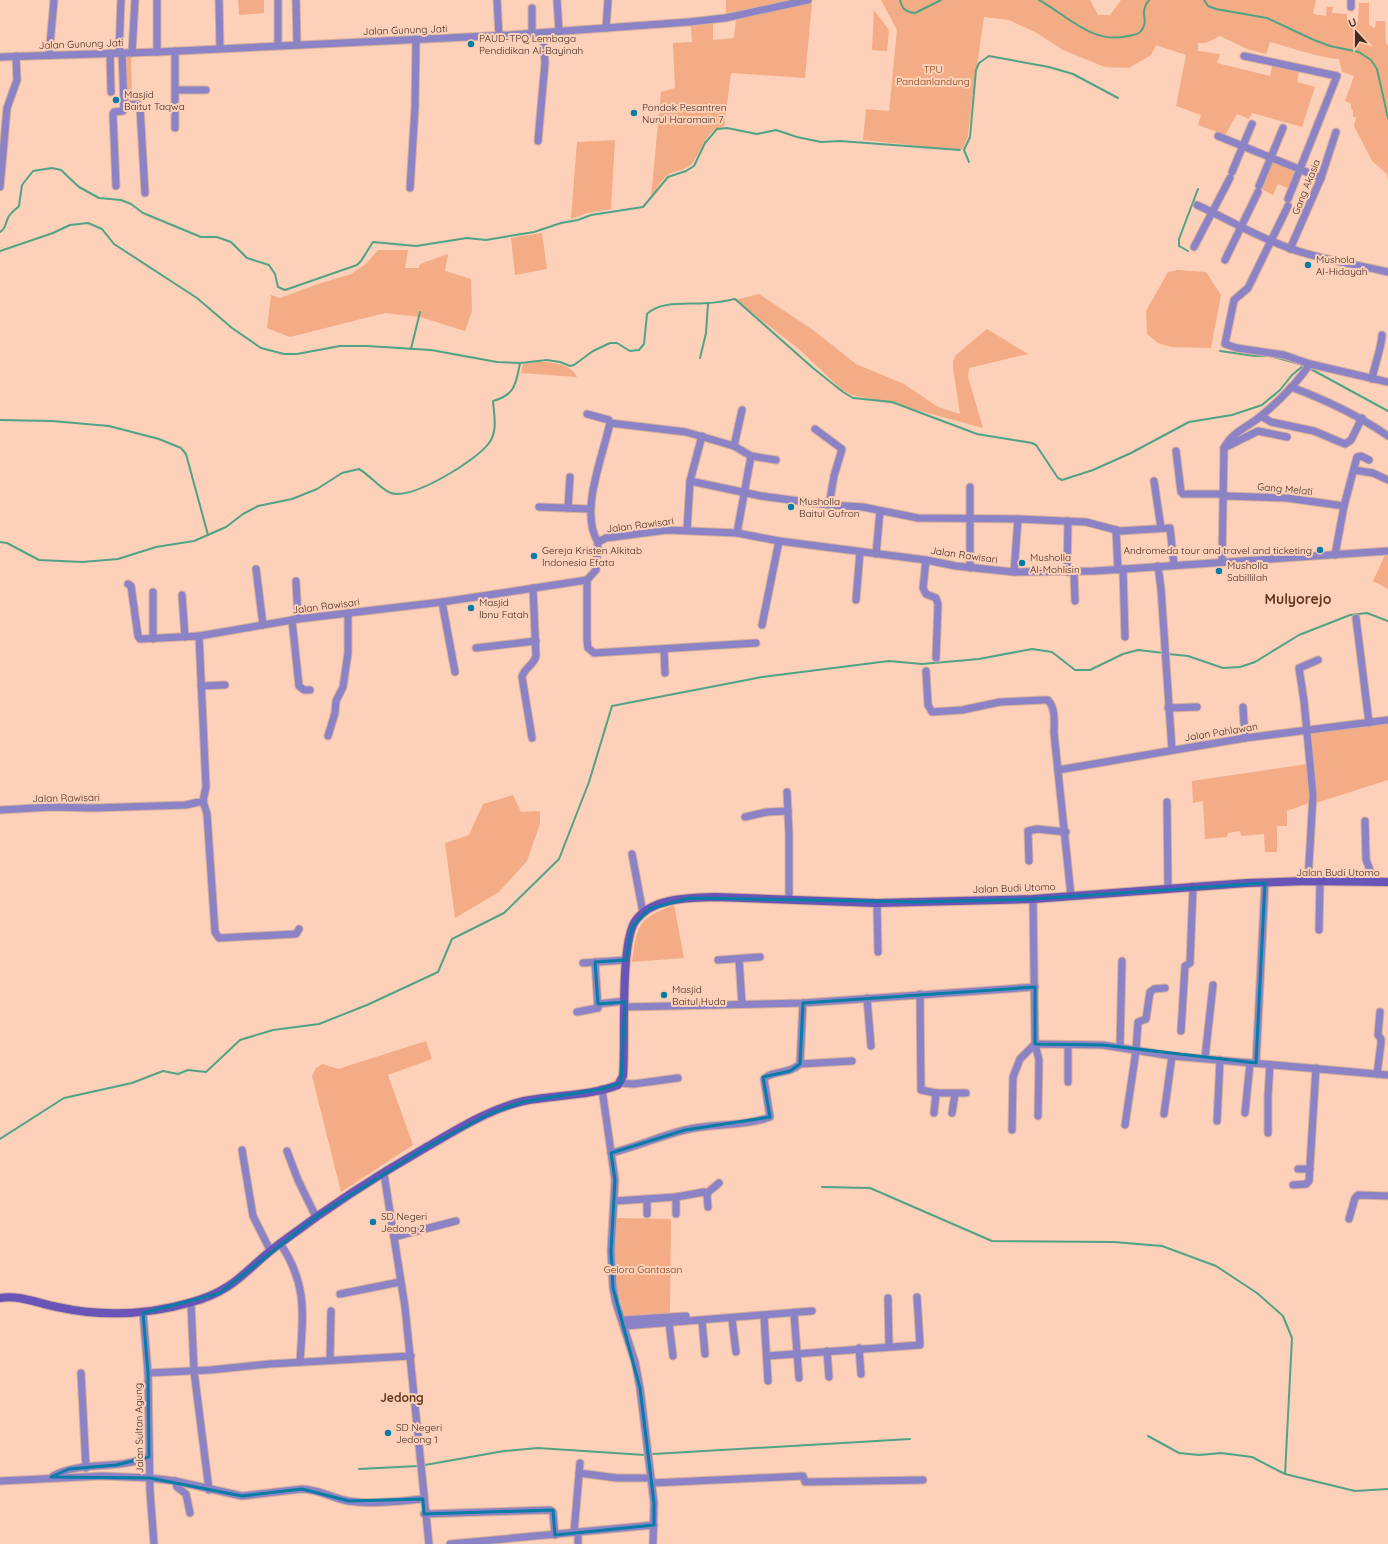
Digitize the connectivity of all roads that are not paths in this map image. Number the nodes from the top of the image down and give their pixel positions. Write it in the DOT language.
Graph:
graph roads {
  1 [pos="54,0"];
  2 [pos="121,0"];
  3 [pos="135,0"];
  4 [pos="219,0"];
  5 [pos="278,0"];
  6 [pos="296,0"];
  7 [pos="497,0"];
  8 [pos="558,0"];
  9 [pos="608,0"];
  10 [pos="808,0"];
  11 [pos="157,1"];
  12 [pos="532,8"];
  13 [pos="606,28"];
  14 [pos="559,31"];
  15 [pos="543,33"];
  16 [pos="532,34"];
  17 [pos="499,36"];
  18 [pos="416,39"];
  19 [pos="297,44"];
  20 [pos="278,45"];
  21 [pos="220,48"];
  22 [pos="175,51"];
  23 [pos="132,52"];
  24 [pos="157,52"];
  25 [pos="110,53"];
  26 [pos="121,53"];
  27 [pos="49,55"];
  28 [pos="16,56"];
  29 [pos="1244,56"];
  30 [pos="0,57"];
  31 [pos="176,90"];
  32 [pos="206,90"];
  33 [pos="111,92"];
  34 [pos="124,105"];
  35 [pos="1252,124"];
  36 [pos="176,128"];
  37 [pos="1283,128"];
  38 [pos="1336,132"];
  39 [pos="1218,136"];
  40 [pos="538,141"];
  41 [pos="1243,145"];
  42 [pos="1271,157"];
  43 [pos="1300,169"];
  44 [pos="1321,178"];
  45 [pos="116,186"];
  46 [pos="0,187"];
  47 [pos="410,188"];
  48 [pos="145,193"];
  49 [pos="1197,205"];
  50 [pos="1213,212"];
  51 [pos="1242,227"];
  52 [pos="1270,241"];
  53 [pos="1194,247"];
  54 [pos="1290,249"];
  55 [pos="1225,260"];
  56 [pos="1388,272"];
  57 [pos="1382,335"];
  58 [pos="1309,367"];
  59 [pos="1372,379"];
  60 [pos="1388,382"];
  61 [pos="1291,388"];
  62 [pos="742,410"];
  63 [pos="588,414"];
  64 [pos="1261,416"];
  65 [pos="1362,418"];
  66 [pos="610,423"];
  67 [pos="815,429"];
  68 [pos="702,436"];
  69 [pos="1388,436"];
  70 [pos="1287,437"];
  71 [pos="734,446"];
  72 [pos="1224,448"];
  73 [pos="1176,451"];
  74 [pos="751,456"];
  75 [pos="776,460"];
  76 [pos="1369,460"];
  77 [pos="1354,470"];
  78 [pos="570,477"];
  79 [pos="1388,480"];
  80 [pos="690,481"];
  81 [pos="1154,481"];
  82 [pos="970,487"];
  83 [pos="743,493"];
  84 [pos="1224,495"];
  85 [pos="829,505"];
  86 [pos="1344,506"];
  87 [pos="539,507"];
  88 [pos="568,508"];
  89 [pos="590,509"];
  90 [pos="880,511"];
  91 [pos="1018,519"];
  92 [pos="971,520"];
  93 [pos="1068,521"];
  94 [pos="1161,528"];
  95 [pos="687,530"];
  96 [pos="1116,530"];
  97 [pos="737,533"];
  98 [pos="779,541"];
  99 [pos="598,542"];
  100 [pos="1388,551"];
  101 [pos="860,552"];
  102 [pos="876,554"];
  103 [pos="1335,555"];
  104 [pos="926,560"];
  105 [pos="1222,562"];
  106 [pos="1174,565"];
  107 [pos="1158,566"];
  108 [pos="970,568"];
  109 [pos="256,569"];
  110 [pos="1120,569"];
  111 [pos="1014,572"];
  112 [pos="1070,572"];
  113 [pos="587,580"];
  114 [pos="296,581"];
  115 [pos="128,584"];
  116 [pos="533,588"];
  117 [pos="153,592"];
  118 [pos="182,595"];
  119 [pos="856,600"];
  120 [pos="1075,601"];
  121 [pos="442,602"];
  122 [pos="348,613"];
  123 [pos="1356,618"];
  124 [pos="295,620"];
  125 [pos="263,625"];
  126 [pos="762,625"];
  127 [pos="199,636"];
  128 [pos="185,637"];
  129 [pos="1126,637"];
  130 [pos="153,639"];
  131 [pos="536,641"];
  132 [pos="756,643"];
  133 [pos="476,648"];
  134 [pos="664,649"];
  135 [pos="936,658"];
  136 [pos="1318,660"];
  137 [pos="926,671"];
  138 [pos="455,672"];
  139 [pos="666,673"];
  140 [pos="225,685"];
  141 [pos="201,686"];
  142 [pos="310,690"];
  143 [pos="1197,707"];
  144 [pos="1243,707"];
  145 [pos="1168,708"];
  146 [pos="1388,720"];
  147 [pos="1369,723"];
  148 [pos="1308,730"];
  149 [pos="328,736"];
  150 [pos="532,738"];
  151 [pos="1245,738"];
  152 [pos="1172,750"];
  153 [pos="1058,770"];
  154 [pos="787,792"];
  155 [pos="203,801"];
  156 [pos="1167,802"];
  157 [pos="0,810"];
  158 [pos="788,811"];
  159 [pos="745,817"];
  160 [pos="1365,822"];
  161 [pos="1066,832"];
  162 [pos="632,854"];
  163 [pos="1029,862"];
  164 [pos="1308,881"];
  165 [pos="1320,881"];
  166 [pos="1265,882"];
  167 [pos="1374,882"];
  168 [pos="1388,882"];
  169 [pos="1194,886"];
  170 [pos="1168,888"];
  171 [pos="1071,896"];
  172 [pos="789,899"];
  173 [pos="1033,899"];
  174 [pos="878,903"];
  175 [pos="643,913"];
  176 [pos="299,929"];
  177 [pos="1319,930"];
  178 [pos="878,952"];
  179 [pos="760,958"];
  180 [pos="739,959"];
  181 [pos="626,960"];
  182 [pos="718,960"];
  183 [pos="1122,961"];
  184 [pos="595,962"];
  185 [pos="583,963"];
  186 [pos="1213,986"];
  187 [pos="1035,987"];
  188 [pos="1165,988"];
  189 [pos="920,994"];
  190 [pos="868,998"];
  191 [pos="804,1003"];
  192 [pos="598,1004"];
  193 [pos="625,1004"];
  194 [pos="742,1004"];
  195 [pos="577,1012"];
  196 [pos="1380,1012"];
  197 [pos="1182,1031"];
  198 [pos="1035,1044"];
  199 [pos="871,1046"];
  200 [pos="1068,1046"];
  201 [pos="1120,1047"];
  202 [pos="1136,1051"];
  203 [pos="1172,1056"];
  204 [pos="1205,1058"];
  205 [pos="1220,1060"];
  206 [pos="852,1061"];
  207 [pos="1253,1063"];
  208 [pos="800,1064"];
  209 [pos="1270,1065"];
  210 [pos="1316,1068"];
  211 [pos="1377,1074"];
  212 [pos="1388,1075"];
  213 [pos="678,1078"];
  214 [pos="1068,1082"];
  215 [pos="621,1083"];
  216 [pos="602,1089"];
  217 [pos="936,1093"];
  218 [pos="966,1093"];
  219 [pos="955,1094"];
  220 [pos="934,1112"];
  221 [pos="952,1113"];
  222 [pos="1246,1113"];
  223 [pos="1164,1114"];
  224 [pos="1038,1116"];
  225 [pos="1217,1121"];
  226 [pos="1125,1125"];
  227 [pos="1012,1130"];
  228 [pos="1268,1133"];
  229 [pos="242,1150"];
  230 [pos="287,1152"];
  231 [pos="611,1153"];
  232 [pos="1298,1169"];
  233 [pos="1310,1169"];
  234 [pos="384,1174"];
  235 [pos="718,1183"];
  236 [pos="1293,1185"];
  237 [pos="706,1194"];
  238 [pos="1388,1196"];
  239 [pos="676,1197"];
  240 [pos="647,1199"];
  241 [pos="615,1201"];
  242 [pos="708,1207"];
  243 [pos="647,1214"];
  244 [pos="676,1214"];
  245 [pos="316,1217"];
  246 [pos="1349,1219"];
  247 [pos="456,1221"];
  248 [pos="394,1237"];
  249 [pos="280,1243"];
  250 [pos="270,1250"];
  251 [pos="400,1282"];
  252 [pos="340,1294"];
  253 [pos="917,1297"];
  254 [pos="0,1298"];
  255 [pos="888,1298"];
  256 [pos="191,1303"];
  257 [pos="331,1311"];
  258 [pos="812,1311"];
  259 [pos="143,1313"];
  260 [pos="794,1314"];
  261 [pos="686,1316"];
  262 [pos="764,1316"];
  263 [pos="732,1319"];
  264 [pos="702,1321"];
  265 [pos="623,1323"];
  266 [pos="669,1323"];
  267 [pos="889,1346"];
  268 [pos="859,1348"];
  269 [pos="827,1351"];
  270 [pos="736,1352"];
  271 [pos="798,1353"];
  272 [pos="704,1354"];
  273 [pos="411,1356"];
  274 [pos="673,1356"];
  275 [pos="767,1356"];
  276 [pos="330,1360"];
  277 [pos="300,1362"];
  278 [pos="194,1371"];
  279 [pos="81,1373"];
  280 [pos="148,1373"];
  281 [pos="861,1374"];
  282 [pos="829,1377"];
  283 [pos="799,1378"];
  284 [pos="768,1381"];
  285 [pos="149,1456"];
  286 [pos="580,1463"];
  287 [pos="86,1468"];
  288 [pos="579,1473"];
  289 [pos="51,1477"];
  290 [pos="150,1478"];
  291 [pos="0,1480"];
  292 [pos="923,1480"];
  293 [pos="175,1481"];
  294 [pos="651,1481"];
  295 [pos="209,1490"];
  296 [pos="423,1498"];
  297 [pos="190,1513"];
  298 [pos="424,1514"];
  299 [pos="654,1524"];
  300 [pos="576,1532"];
  301 [pos="555,1535"];
  302 [pos="154,1544"];
  303 [pos="429,1544"];
  304 [pos="450,1544"];
  305 [pos="578,1544"];
  306 [pos="653,1544"];
  1 -- 27 [label="street"];
  2 -- 26 [label="street"];
  3 -- 23 [label="street"];
  4 -- 21 [label="street"];
  5 -- 20 [label="street"];
  6 -- 19 [label="street"];
  7 -- 17 [label="street"];
  8 -- 14 [label="street"];
  9 -- 13 [label="street"];
  10 -- 13 [label="street, Jalan Gunung Jati"];
  11 -- 24 [label="street"];
  12 -- 16 [label="street"];
  13 -- 14 [label="street, Jalan Gunung Jati"];
  14 -- 15 [label="street, Jalan Gunung Jati"];
  15 -- 16 [label="street, Jalan Gunung Jati"];
  15 -- 40 [label="street"];
  16 -- 17 [label="street, Jalan Gunung Jati"];
  17 -- 18 [label="street, Jalan Gunung Jati"];
  18 -- 19 [label="street, Jalan Gunung Jati"];
  18 -- 47 [label="street"];
  19 -- 20 [label="street, Jalan Gunung Jati"];
  20 -- 21 [label="street, Jalan Gunung Jati"];
  21 -- 22 [label="street, Jalan Gunung Jati"];
  22 -- 24 [label="street, Jalan Gunung Jati"];
  22 -- 31 [label="street"];
  23 -- 24 [label="street, Jalan Gunung Jati"];
  23 -- 26 [label="street, Jalan Gunung Jati"];
  25 -- 26 [label="street, Jalan Gunung Jati"];
  25 -- 27 [label="street, Jalan Gunung Jati"];
  25 -- 33 [label="street"];
  26 -- 34 [label="street"];
  27 -- 28 [label="street, Jalan Gunung Jati"];
  28 -- 30 [label="street, Jalan Gunung Jati"];
  28 -- 46 [label="street"];
  29 -- 43 [label="street"];
  31 -- 32 [label="street"];
  31 -- 36 [label="street"];
  34 -- 45 [label="street"];
  34 -- 48 [label="street"];
  35 -- 41 [label="street"];
  37 -- 42 [label="street"];
  38 -- 44 [label="street, Gang Akasia"];
  39 -- 41 [label="street"];
  41 -- 42 [label="street"];
  41 -- 50 [label="street"];
  42 -- 43 [label="street"];
  42 -- 51 [label="street"];
  43 -- 44 [label="street"];
  43 -- 52 [label="street"];
  44 -- 54 [label="street, Gang Akasia"];
  49 -- 50 [label="street"];
  50 -- 51 [label="street"];
  50 -- 53 [label="street"];
  51 -- 52 [label="street"];
  51 -- 55 [label="street"];
  52 -- 54 [label="street"];
  52 -- 58 [label="street"];
  54 -- 56 [label="street"];
  57 -- 59 [label="street"];
  58 -- 59 [label="street"];
  58 -- 61 [label="street"];
  59 -- 60 [label="street"];
  61 -- 64 [label="street"];
  61 -- 65 [label="street"];
  62 -- 71 [label="street"];
  63 -- 66 [label="street"];
  64 -- 65 [label="street"];
  64 -- 72 [label="street"];
  65 -- 69 [label="street"];
  66 -- 68 [label="street"];
  66 -- 89 [label="street"];
  67 -- 85 [label="street"];
  68 -- 71 [label="street"];
  68 -- 80 [label="street"];
  70 -- 72 [label="street"];
  71 -- 74 [label="street"];
  72 -- 84 [label="street"];
  73 -- 84 [label="street, Gang Melati"];
  74 -- 75 [label="street"];
  74 -- 83 [label="street"];
  76 -- 77 [label="street"];
  77 -- 79 [label="street"];
  77 -- 86 [label="street"];
  78 -- 88 [label="street"];
  80 -- 83 [label="street"];
  80 -- 95 [label="street"];
  81 -- 94 [label="street"];
  82 -- 92 [label="street"];
  83 -- 85 [label="street"];
  83 -- 97 [label="street"];
  84 -- 86 [label="street, Gang Melati"];
  84 -- 105 [label="street"];
  85 -- 90 [label="street"];
  86 -- 103 [label="street"];
  87 -- 88 [label="street"];
  88 -- 89 [label="street"];
  89 -- 99 [label="street"];
  90 -- 92 [label="street"];
  90 -- 102 [label="street"];
  91 -- 92 [label="street"];
  91 -- 93 [label="street"];
  91 -- 111 [label="street"];
  92 -- 108 [label="street"];
  93 -- 96 [label="street"];
  93 -- 112 [label="street"];
  94 -- 96 [label="street"];
  94 -- 106 [label="street"];
  95 -- 97 [label="street, Jalan Rawisari"];
  95 -- 99 [label="street, Jalan Rawisari"];
  96 -- 110 [label="street"];
  97 -- 98 [label="street, Jalan Rawisari"];
  98 -- 101 [label="street, Jalan Rawisari"];
  98 -- 126 [label="street"];
  99 -- 113 [label="street, Jalan Rawisari"];
  100 -- 103 [label="street, Jalan Rawisari"];
  101 -- 102 [label="street, Jalan Rawisari"];
  101 -- 119 [label="street"];
  102 -- 104 [label="street, Jalan Rawisari"];
  103 -- 105 [label="street, Jalan Rawisari"];
  104 -- 108 [label="street, Jalan Rawisari"];
  104 -- 135 [label="street"];
  105 -- 106 [label="street, Jalan Rawisari"];
  106 -- 107 [label="street, Jalan Rawisari"];
  107 -- 110 [label="street, Jalan Rawisari"];
  107 -- 145 [label="street"];
  108 -- 111 [label="street, Jalan Rawisari"];
  109 -- 125 [label="street"];
  110 -- 112 [label="street, Jalan Rawisari"];
  110 -- 129 [label="street"];
  111 -- 112 [label="street, Jalan Rawisari"];
  112 -- 120 [label="street"];
  113 -- 116 [label="street, Jalan Rawisari"];
  113 -- 134 [label="street"];
  114 -- 124 [label="street"];
  115 -- 130 [label="street"];
  116 -- 121 [label="street, Jalan Rawisari"];
  116 -- 131 [label="street"];
  117 -- 130 [label="street"];
  118 -- 128 [label="street"];
  121 -- 122 [label="street, Jalan Rawisari"];
  121 -- 138 [label="street"];
  122 -- 124 [label="street, Jalan Rawisari"];
  122 -- 149 [label="street"];
  123 -- 147 [label="street"];
  124 -- 125 [label="street, Jalan Rawisari"];
  124 -- 142 [label="street"];
  125 -- 127 [label="street, Jalan Rawisari"];
  127 -- 128 [label="street, Jalan Rawisari"];
  127 -- 141 [label="street"];
  128 -- 130 [label="street, Jalan Rawisari"];
  131 -- 133 [label="street"];
  131 -- 150 [label="street"];
  132 -- 134 [label="street"];
  134 -- 139 [label="street"];
  136 -- 148 [label="street"];
  137 -- 153 [label="street"];
  140 -- 141 [label="street"];
  141 -- 155 [label="street"];
  143 -- 145 [label="street"];
  144 -- 151 [label="street"];
  145 -- 152 [label="street"];
  146 -- 147 [label="street, Jalan Pahlawan"];
  147 -- 148 [label="street, Jalan Pahlawan"];
  148 -- 151 [label="street, Jalan Pahlawan"];
  148 -- 164 [label="street"];
  151 -- 152 [label="street, Jalan Pahlawan"];
  152 -- 153 [label="street, Jalan Pahlawan"];
  153 -- 161 [label="street"];
  154 -- 158 [label="street"];
  155 -- 157 [label="street, Jalan Rawisari"];
  155 -- 176 [label="street"];
  156 -- 170 [label="street"];
  158 -- 159 [label="street"];
  158 -- 172 [label="street"];
  160 -- 167 [label="street"];
  161 -- 163 [label="street"];
  161 -- 171 [label="street"];
  162 -- 175 [label="street"];
  164 -- 165 [label="street, Jalan Budi Utomo"];
  164 -- 166 [label="street, Jalan Budi Utomo"];
  165 -- 167 [label="street, Jalan Budi Utomo"];
  165 -- 177 [label="street"];
  166 -- 169 [label="street, Jalan Budi Utomo"];
  166 -- 207 [label="street"];
  167 -- 168 [label="street, Jalan Budi Utomo"];
  169 -- 170 [label="street, Jalan Budi Utomo"];
  169 -- 197 [label="street"];
  170 -- 171 [label="street, Jalan Budi Utomo"];
  171 -- 173 [label="street, Jalan Budi Utomo"];
  172 -- 174 [label="street, Jalan Budi Utomo"];
  172 -- 175 [label="street, Jalan Budi Utomo"];
  173 -- 174 [label="street, Jalan Budi Utomo"];
  173 -- 187 [label="street"];
  174 -- 178 [label="street"];
  175 -- 181 [label="street"];
  179 -- 180 [label="street"];
  180 -- 182 [label="street"];
  180 -- 194 [label="street"];
  181 -- 184 [label="street"];
  181 -- 193 [label="street"];
  183 -- 201 [label="street"];
  184 -- 185 [label="street"];
  184 -- 192 [label="street"];
  186 -- 204 [label="street"];
  187 -- 189 [label="street"];
  187 -- 198 [label="street"];
  188 -- 202 [label="street"];
  189 -- 190 [label="street"];
  189 -- 217 [label="street"];
  190 -- 191 [label="street"];
  190 -- 199 [label="street"];
  191 -- 194 [label="street"];
  191 -- 208 [label="street"];
  192 -- 193 [label="street"];
  192 -- 195 [label="street"];
  193 -- 194 [label="street"];
  193 -- 215 [label="street"];
  196 -- 211 [label="street"];
  198 -- 200 [label="street"];
  198 -- 224 [label="street"];
  198 -- 227 [label="street"];
  200 -- 201 [label="street"];
  200 -- 214 [label="street"];
  201 -- 202 [label="street"];
  202 -- 203 [label="street"];
  202 -- 226 [label="street"];
  203 -- 204 [label="street"];
  203 -- 223 [label="street"];
  204 -- 205 [label="street"];
  205 -- 207 [label="street"];
  205 -- 225 [label="street"];
  206 -- 208 [label="street"];
  207 -- 209 [label="street"];
  207 -- 222 [label="street"];
  208 -- 231 [label="street"];
  209 -- 210 [label="street"];
  209 -- 228 [label="street"];
  210 -- 211 [label="street"];
  210 -- 233 [label="street"];
  211 -- 212 [label="street"];
  213 -- 215 [label="street"];
  215 -- 216 [label="street"];
  216 -- 231 [label="street"];
  216 -- 234 [label="street"];
  217 -- 219 [label="street"];
  217 -- 220 [label="street"];
  218 -- 219 [label="street"];
  219 -- 221 [label="street"];
  229 -- 250 [label="street"];
  230 -- 245 [label="street"];
  231 -- 241 [label="street"];
  232 -- 233 [label="street"];
  233 -- 236 [label="street"];
  234 -- 245 [label="street"];
  234 -- 248 [label="street"];
  235 -- 237 [label="street"];
  237 -- 239 [label="street"];
  237 -- 242 [label="street"];
  238 -- 246 [label="street"];
  239 -- 240 [label="street"];
  239 -- 244 [label="street"];
  240 -- 241 [label="street"];
  240 -- 243 [label="street"];
  241 -- 265 [label="street"];
  245 -- 249 [label="street"];
  247 -- 248 [label="street"];
  248 -- 251 [label="street"];
  249 -- 250 [label="street"];
  249 -- 277 [label="street"];
  250 -- 256 [label="street"];
  251 -- 252 [label="street"];
  251 -- 273 [label="street"];
  253 -- 267 [label="street"];
  254 -- 259 [label="street"];
  255 -- 267 [label="street"];
  256 -- 259 [label="street"];
  256 -- 278 [label="street"];
  257 -- 276 [label="street"];
  258 -- 260 [label="street"];
  259 -- 280 [label="street, Jalan Sultan Agung"];
  260 -- 262 [label="street"];
  260 -- 271 [label="street"];
  261 -- 265 [label="street"];
  262 -- 263 [label="street"];
  262 -- 275 [label="street"];
  263 -- 264 [label="street"];
  263 -- 270 [label="street"];
  264 -- 266 [label="street"];
  264 -- 272 [label="street"];
  265 -- 266 [label="street"];
  265 -- 294 [label="street"];
  266 -- 274 [label="street"];
  267 -- 268 [label="street"];
  268 -- 269 [label="street"];
  268 -- 281 [label="street"];
  269 -- 271 [label="street"];
  269 -- 282 [label="street"];
  271 -- 275 [label="street"];
  271 -- 283 [label="street"];
  273 -- 276 [label="street"];
  273 -- 296 [label="street"];
  275 -- 284 [label="street"];
  276 -- 277 [label="street"];
  277 -- 278 [label="street"];
  278 -- 280 [label="street"];
  278 -- 295 [label="street"];
  279 -- 287 [label="street"];
  280 -- 285 [label="street, Jalan Sultan Agung"];
  285 -- 287 [label="street"];
  285 -- 290 [label="street, Jalan Sultan Agung"];
  286 -- 288 [label="street"];
  287 -- 289 [label="street"];
  288 -- 294 [label="street"];
  288 -- 300 [label="street"];
  289 -- 290 [label="street"];
  289 -- 291 [label="street"];
  290 -- 293 [label="street"];
  290 -- 302 [label="street, Jalan Sultan Agung"];
  292 -- 294 [label="street"];
  293 -- 295 [label="street"];
  293 -- 297 [label="street"];
  294 -- 299 [label="street"];
  295 -- 296 [label="street"];
  296 -- 298 [label="street"];
  298 -- 301 [label="street"];
  298 -- 303 [label="street"];
  299 -- 300 [label="street"];
  299 -- 306 [label="street"];
  300 -- 301 [label="street"];
  300 -- 305 [label="street"];
  301 -- 304 [label="street"];
}
